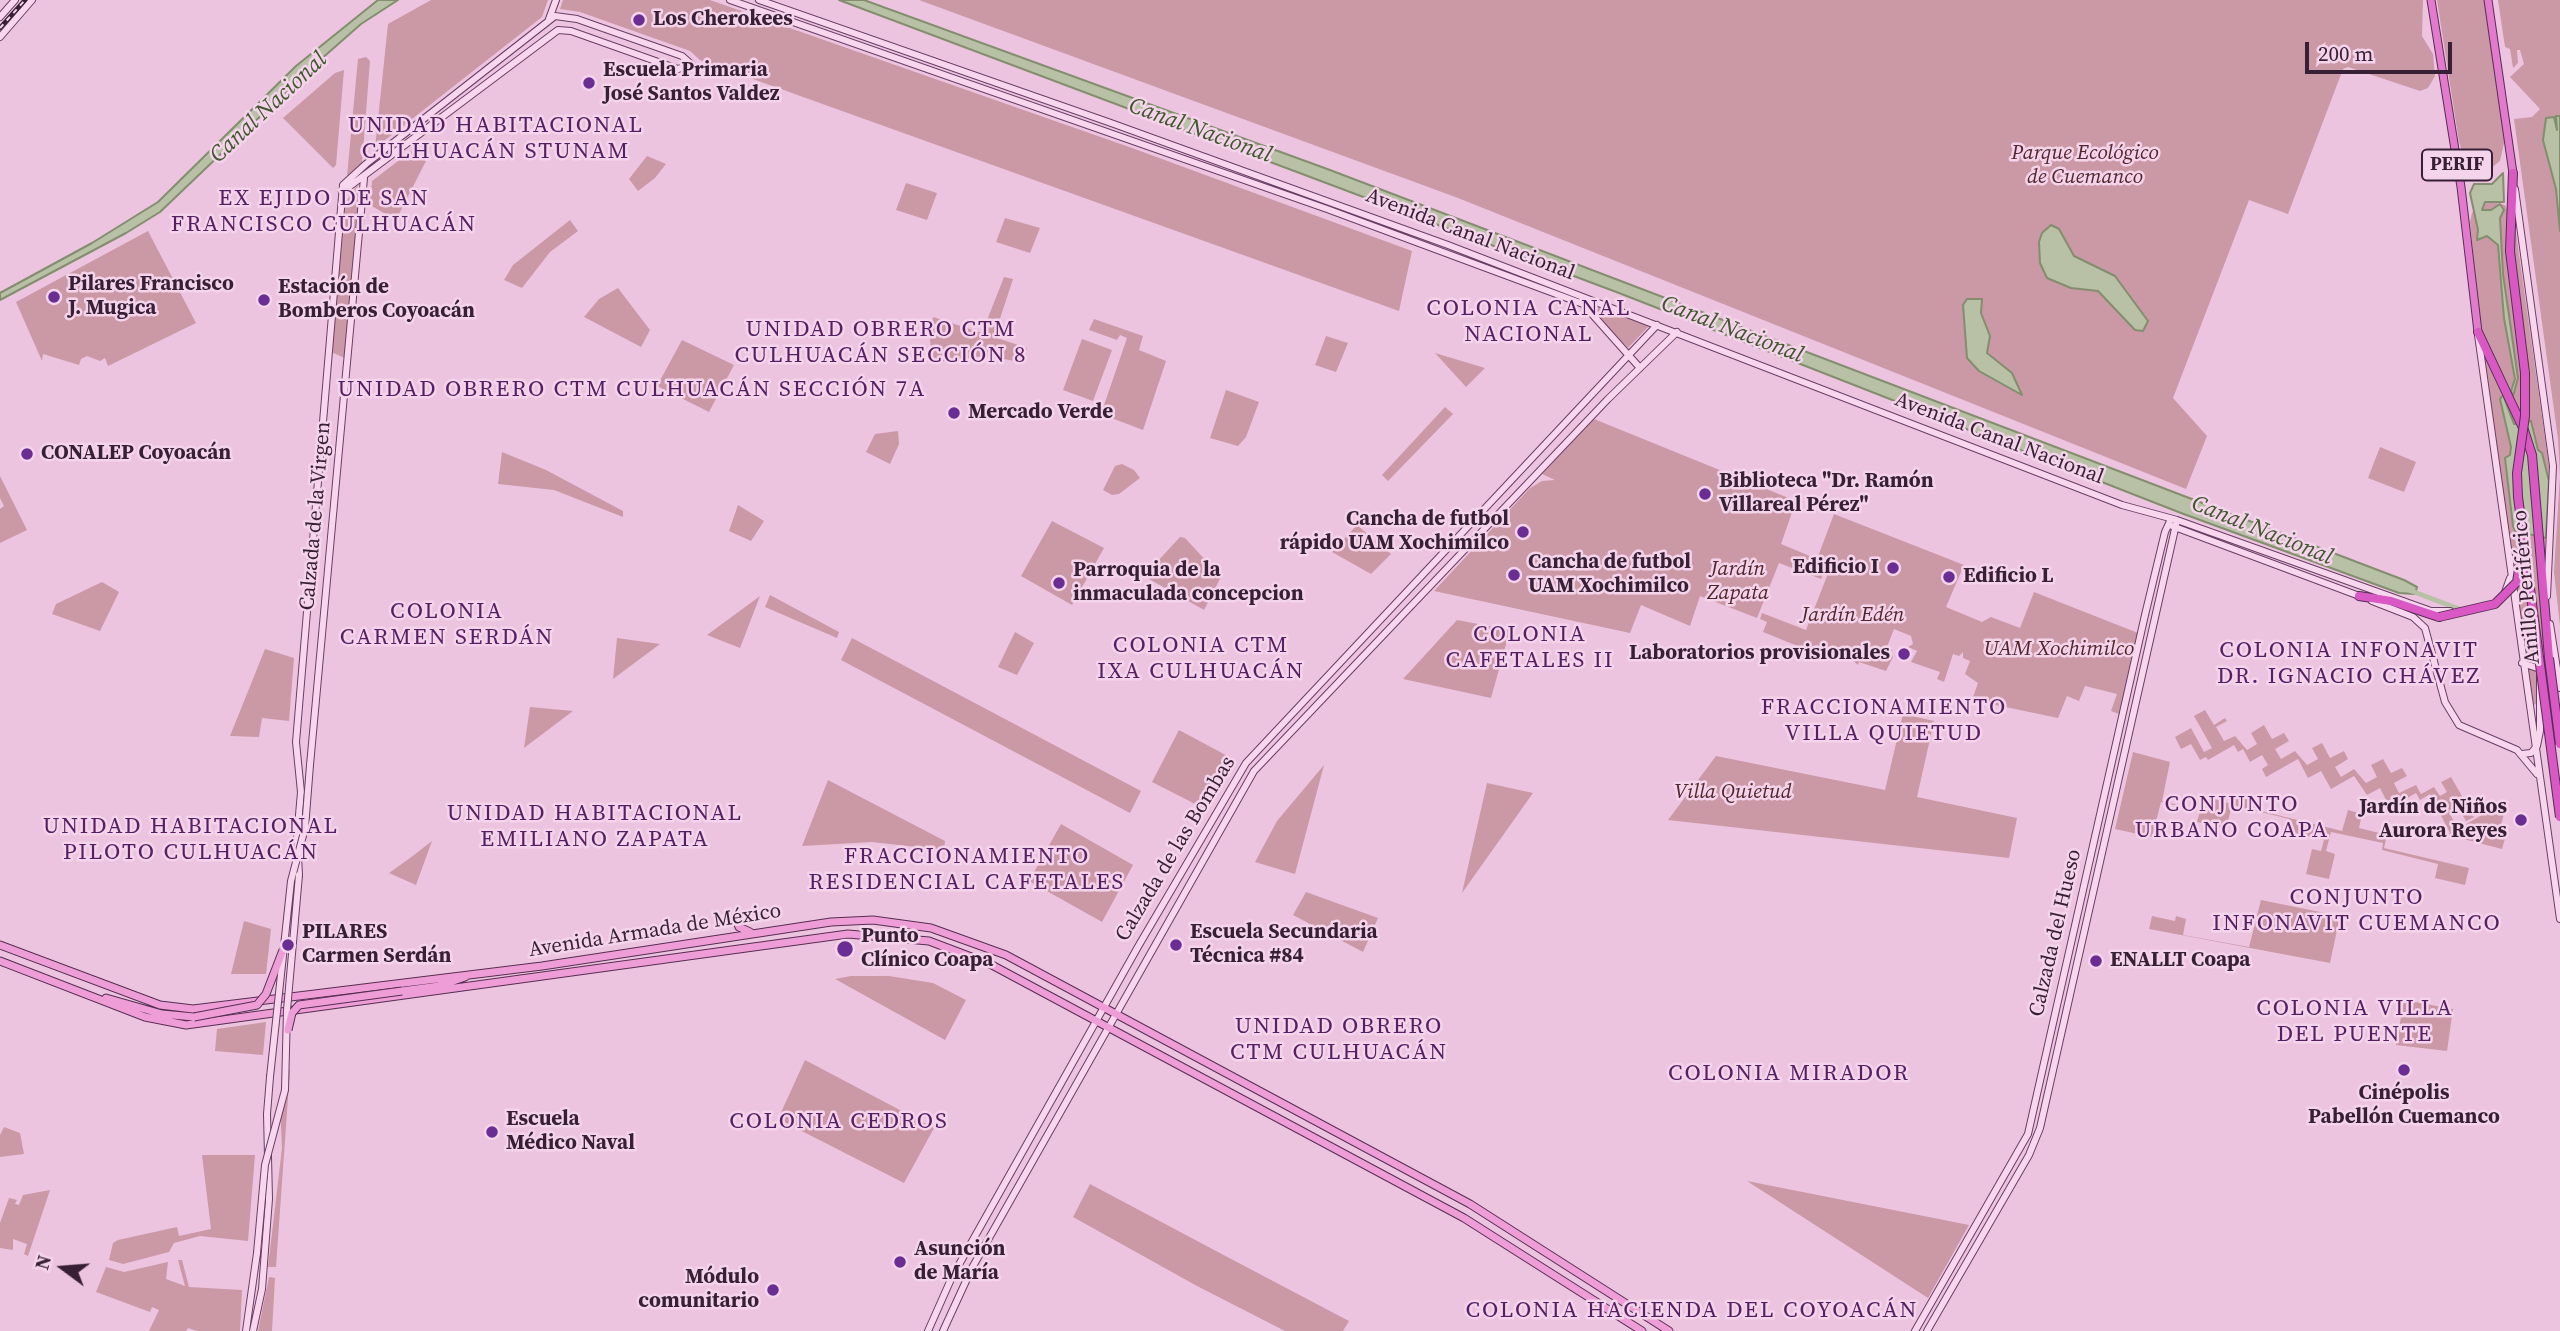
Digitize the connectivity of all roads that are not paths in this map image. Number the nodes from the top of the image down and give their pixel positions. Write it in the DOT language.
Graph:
graph roads {
  1 [pos="15,0"];
  2 [pos="32,0"];
  3 [pos="555,0"];
  4 [pos="730,0"];
  5 [pos="759,0"];
  6 [pos="2431,0"];
  7 [pos="2488,0"];
  8 [pos="0,18"];
  9 [pos="549,19"];
  10 [pos="0,37"];
  11 [pos="881,43"];
  12 [pos="878,52"];
  13 [pos="1111,122"];
  14 [pos="1107,133"];
  15 [pos="2513,173"];
  16 [pos="364,178"];
  17 [pos="343,189"];
  18 [pos="1657,325"];
  19 [pos="1676,332"];
  20 [pos="2478,332"];
  21 [pos="1627,357"];
  22 [pos="1640,368"];
  23 [pos="2520,512"];
  24 [pos="2171,522"];
  25 [pos="2188,532"];
  26 [pos="2172,538"];
  27 [pos="2510,578"];
  28 [pos="2359,596"];
  29 [pos="2522,663"];
  30 [pos="2557,665"];
  31 [pos="2544,670"];
  32 [pos="2560,688"];
  33 [pos="2560,744"];
  34 [pos="2535,751"];
  35 [pos="2522,754"];
  36 [pos="2538,776"];
  37 [pos="1233,785"];
  38 [pos="1242,790"];
  39 [pos="2560,817"];
  40 [pos="735,917"];
  41 [pos="2560,919"];
  42 [pos="754,933"];
  43 [pos="0,945"];
  44 [pos="283,950"];
  45 [pos="0,961"];
  46 [pos="469,976"];
  47 [pos="82,992"];
  48 [pos="1104,1008"];
  49 [pos="1117,1015"];
  50 [pos="1096,1022"];
  51 [pos="1109,1029"];
  52 [pos="288,1030"];
  53 [pos="246,1331"];
  54 [pos="253,1331"];
  55 [pos="928,1331"];
  56 [pos="943,1331"];
  57 [pos="1642,1331"];
  58 [pos="1669,1331"];
  59 [pos="1915,1331"];
  60 [pos="1927,1331"];
  1 -- 8 [label="main road"];
  2 -- 10 [label="main road"];
  3 -- 9 [label="main road"];
  4 -- 12 [label="main road, Avenida Canal Nacional"];
  5 -- 11 [label="main road, Avenida Canal Nacional"];
  6 -- 20 [label="highway, PERIF"];
  7 -- 15 [label="highway, PERIF"];
  9 -- 16 [label="main road"];
  9 -- 17 [label="main road"];
  11 -- 12 [label="main road"];
  11 -- 13 [label="main road, Avenida Canal Nacional"];
  12 -- 14 [label="main road, Avenida Canal Nacional"];
  13 -- 14 [label="main road"];
  13 -- 18 [label="main road, Avenida Canal Nacional"];
  14 -- 21 [label="main road, Avenida Canal Nacional"];
  15 -- 23 [label="highway, Anillo Periférico, bridge"];
  15 -- 30 [label="main road, PERIF"];
  16 -- 17 [label="main road"];
  16 -- 44 [label="main road, Calzada de la Virgen, bridge"];
  17 -- 52 [label="main road, Calzada de la Virgen, bridge"];
  18 -- 19 [label="main road, Avenida Canal Nacional"];
  18 -- 21 [label="main road, Calzada de las Bombas"];
  19 -- 22 [label="main road, Calzada de las Bombas"];
  19 -- 24 [label="main road, Avenida Canal Nacional"];
  20 -- 27 [label="main road, PERIF"];
  20 -- 33 [label="highway, Anillo Periférico, bridge"];
  21 -- 22 [label="main road, Avenida Canal Nacional"];
  21 -- 37 [label="main road, Calzada de las Bombas"];
  22 -- 38 [label="main road, Calzada de las Bombas"];
  23 -- 28 [label="highway, bridge"];
  23 -- 39 [label="highway, Anillo Periférico, bridge"];
  24 -- 25 [label="main road, Avenida Canal Nacional"];
  24 -- 26 [label="main road, Calzada del Hueso"];
  24 -- 27 [label="main road, Avenida Canal Nacional"];
  24 -- 59 [label="main road, Calzada del Hueso"];
  25 -- 26 [label="main road"];
  25 -- 28 [label="main road, Avenida Canal Nacional"];
  26 -- 60 [label="main road, Calzada del Hueso"];
  27 -- 29 [label="main road, PERIF"];
  28 -- 35 [label="main road, Avenida Canal Nacional"];
  29 -- 31 [label="main road"];
  29 -- 34 [label="main road, PERIF"];
  30 -- 31 [label="main road"];
  30 -- 32 [label="main road, PERIF"];
  31 -- 34 [label="main road"];
  34 -- 35 [label="main road"];
  34 -- 36 [label="main road, PERIF"];
  35 -- 36 [label="main road"];
  36 -- 41 [label="main road, PERIF"];
  37 -- 38 [label="main road"];
  37 -- 48 [label="main road, Calzada de las Bombas"];
  38 -- 49 [label="main road, Calzada de las Bombas"];
  40 -- 42 [label="main road"];
  42 -- 46 [label="main road, Avenida Armada de México"];
  42 -- 48 [label="main road, Avenida Armada de México"];
  43 -- 46 [label="main road, Avenida Armada de México"];
  44 -- 47 [label="main road, bridge"];
  44 -- 54 [label="main road, Calzada de la Virgen, bridge"];
  45 -- 47 [label="main road"];
  46 -- 52 [label="main road, bridge"];
  47 -- 50 [label="main road, Avenida Armada de México"];
  48 -- 49 [label="main road, Avenida Armada de México"];
  48 -- 50 [label="main road, Calzada de las Bombas"];
  49 -- 51 [label="main road, Calzada de las Bombas"];
  49 -- 58 [label="main road, Avenida Armada de México"];
  50 -- 51 [label="main road, Avenida Armada de México"];
  50 -- 55 [label="main road, Calzada de las Bombas"];
  51 -- 56 [label="main road, Calzada de las Bombas"];
  51 -- 57 [label="main road, Avenida Armada de México"];
  52 -- 53 [label="main road, Calzada de la Virgen, bridge"];
}
